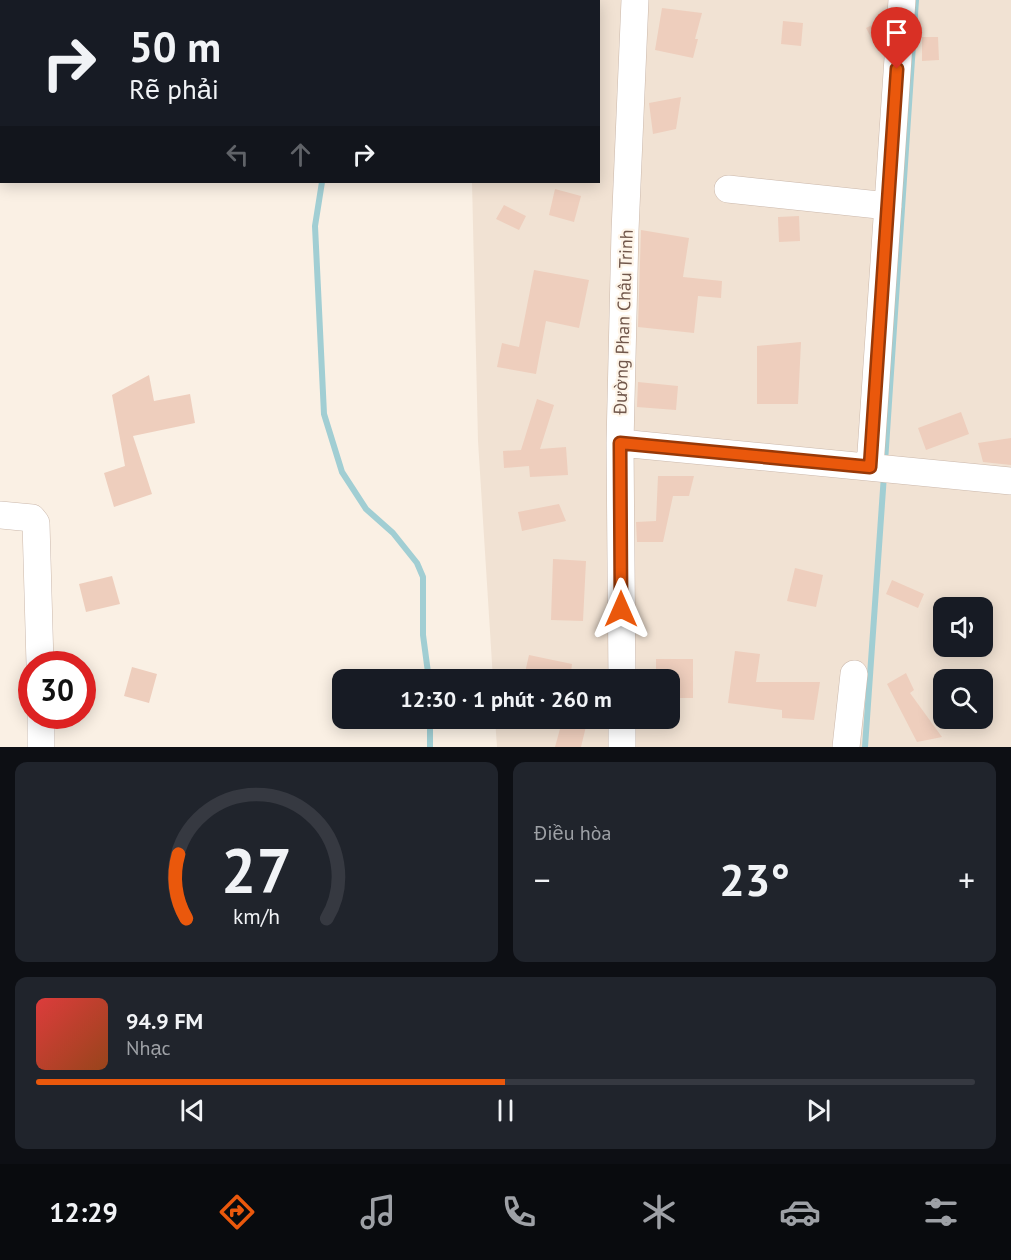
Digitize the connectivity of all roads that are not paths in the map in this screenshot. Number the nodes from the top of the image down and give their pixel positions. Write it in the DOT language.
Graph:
graph roads {
  1 [pos="635,0"];
  2 [pos="902,0"];
  3 [pos="728,189"];
  4 [pos="888,206"];
  5 [pos="620,443"];
  6 [pos="880,468"];
  7 [pos="1011,481"];
  8 [pos="0,515"];
  9 [pos="40,651"];
  10 [pos="622,669"];
  11 [pos="854,674"];
  12 [pos="41,729"];
  13 [pos="622,729"];
  14 [pos="41,747"];
  15 [pos="622,747"];
  16 [pos="846,747"];
  1 -- 5 [label="street, Đường Phan Châu Trinh"];
  2 -- 4 [label="street"];
  3 -- 4 [label="street"];
  4 -- 6 [label="street"];
  5 -- 6 [label="street"];
  5 -- 10 [label="street, Đường Phan Châu Trinh"];
  6 -- 7 [label="street"];
  8 -- 9 [label="street"];
  11 -- 16 [label="street"];
  12 -- 14 [label="street"];
  13 -- 15 [label="street"];
}
